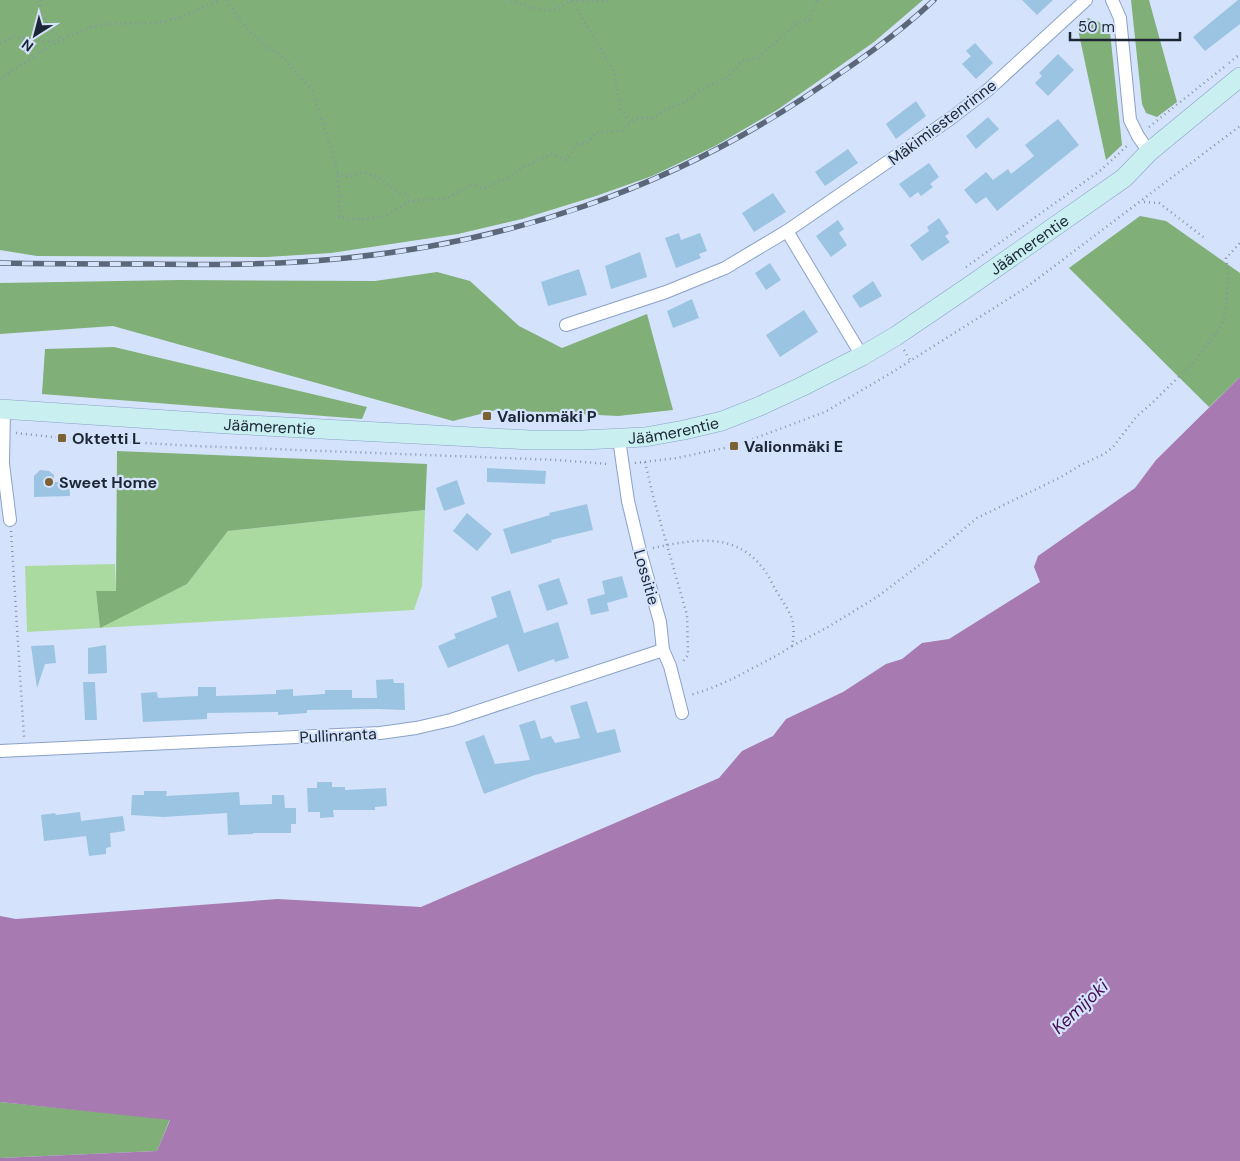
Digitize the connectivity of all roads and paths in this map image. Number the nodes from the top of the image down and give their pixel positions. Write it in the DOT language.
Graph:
graph roads {
  1 [pos="40,0"];
  2 [pos="219,0"];
  3 [pos="227,0"];
  4 [pos="511,0"];
  5 [pos="573,0"];
  6 [pos="608,0"];
  7 [pos="818,0"];
  8 [pos="1086,0"];
  9 [pos="1112,0"];
  10 [pos="62,39"];
  11 [pos="0,43"];
  12 [pos="1240,54"];
  13 [pos="1240,77"];
  14 [pos="0,80"];
  15 [pos="630,121"];
  16 [pos="1240,126"];
  17 [pos="1138,136"];
  18 [pos="1149,152"];
  19 [pos="337,173"];
  20 [pos="410,201"];
  21 [pos="1142,201"];
  22 [pos="787,231"];
  23 [pos="1206,239"];
  24 [pos="1240,243"];
  25 [pos="966,267"];
  26 [pos="566,325"];
  27 [pos="862,356"];
  28 [pos="2,409"];
  29 [pos="3,432"];
  30 [pos="619,439"];
  31 [pos="645,462"];
  32 [pos="636,463"];
  33 [pos="610,464"];
  34 [pos="10,520"];
  35 [pos="667,545"];
  36 [pos="640,551"];
  37 [pos="792,646"];
  38 [pos="663,650"];
  39 [pos="670,666"];
  40 [pos="680,698"];
  41 [pos="682,713"];
  42 [pos="25,750"];
  43 [pos="0,751"];
  1 -- 10 [label="path"];
  2 -- 10 [label="path"];
  3 -- 19 [label="path"];
  4 -- 5 [label="path"];
  5 -- 6 [label="path"];
  5 -- 15 [label="path"];
  7 -- 15 [label="path"];
  8 -- 22 [label="street, Mäkimiestenrinne"];
  9 -- 17 [label="street"];
  10 -- 11 [label="path"];
  10 -- 14 [label="path"];
  12 -- 17 [label="path"];
  13 -- 18 [label="main road, Jäämerentie"];
  15 -- 20 [label="path"];
  16 -- 21 [label="path"];
  17 -- 18 [label="street"];
  17 -- 25 [label="path"];
  18 -- 27 [label="main road, Jäämerentie"];
  19 -- 20 [label="path"];
  19 -- 20 [label="path"];
  21 -- 23 [label="path"];
  21 -- 31 [label="path"];
  22 -- 26 [label="street, Mäkimiestenrinne"];
  22 -- 27 [label="street"];
  24 -- 37 [label="path"];
  27 -- 30 [label="main road, Jäämerentie"];
  28 -- 29 [label="street"];
  28 -- 30 [label="main road, Jäämerentie"];
  29 -- 33 [label="path"];
  29 -- 34 [label="street"];
  30 -- 36 [label="street, Lossitie"];
  31 -- 32 [label="path"];
  31 -- 35 [label="path"];
  34 -- 42 [label="path"];
  35 -- 36 [label="path"];
  35 -- 37 [label="path"];
  35 -- 39 [label="path"];
  36 -- 38 [label="street, Lossitie"];
  37 -- 40 [label="path"];
  38 -- 39 [label="street, Lossitie"];
  38 -- 42 [label="street, Pullinranta"];
  39 -- 40 [label="street, Lossitie"];
  40 -- 41 [label="street, Lossitie"];
  42 -- 43 [label="street, Pullinranta"];
}
